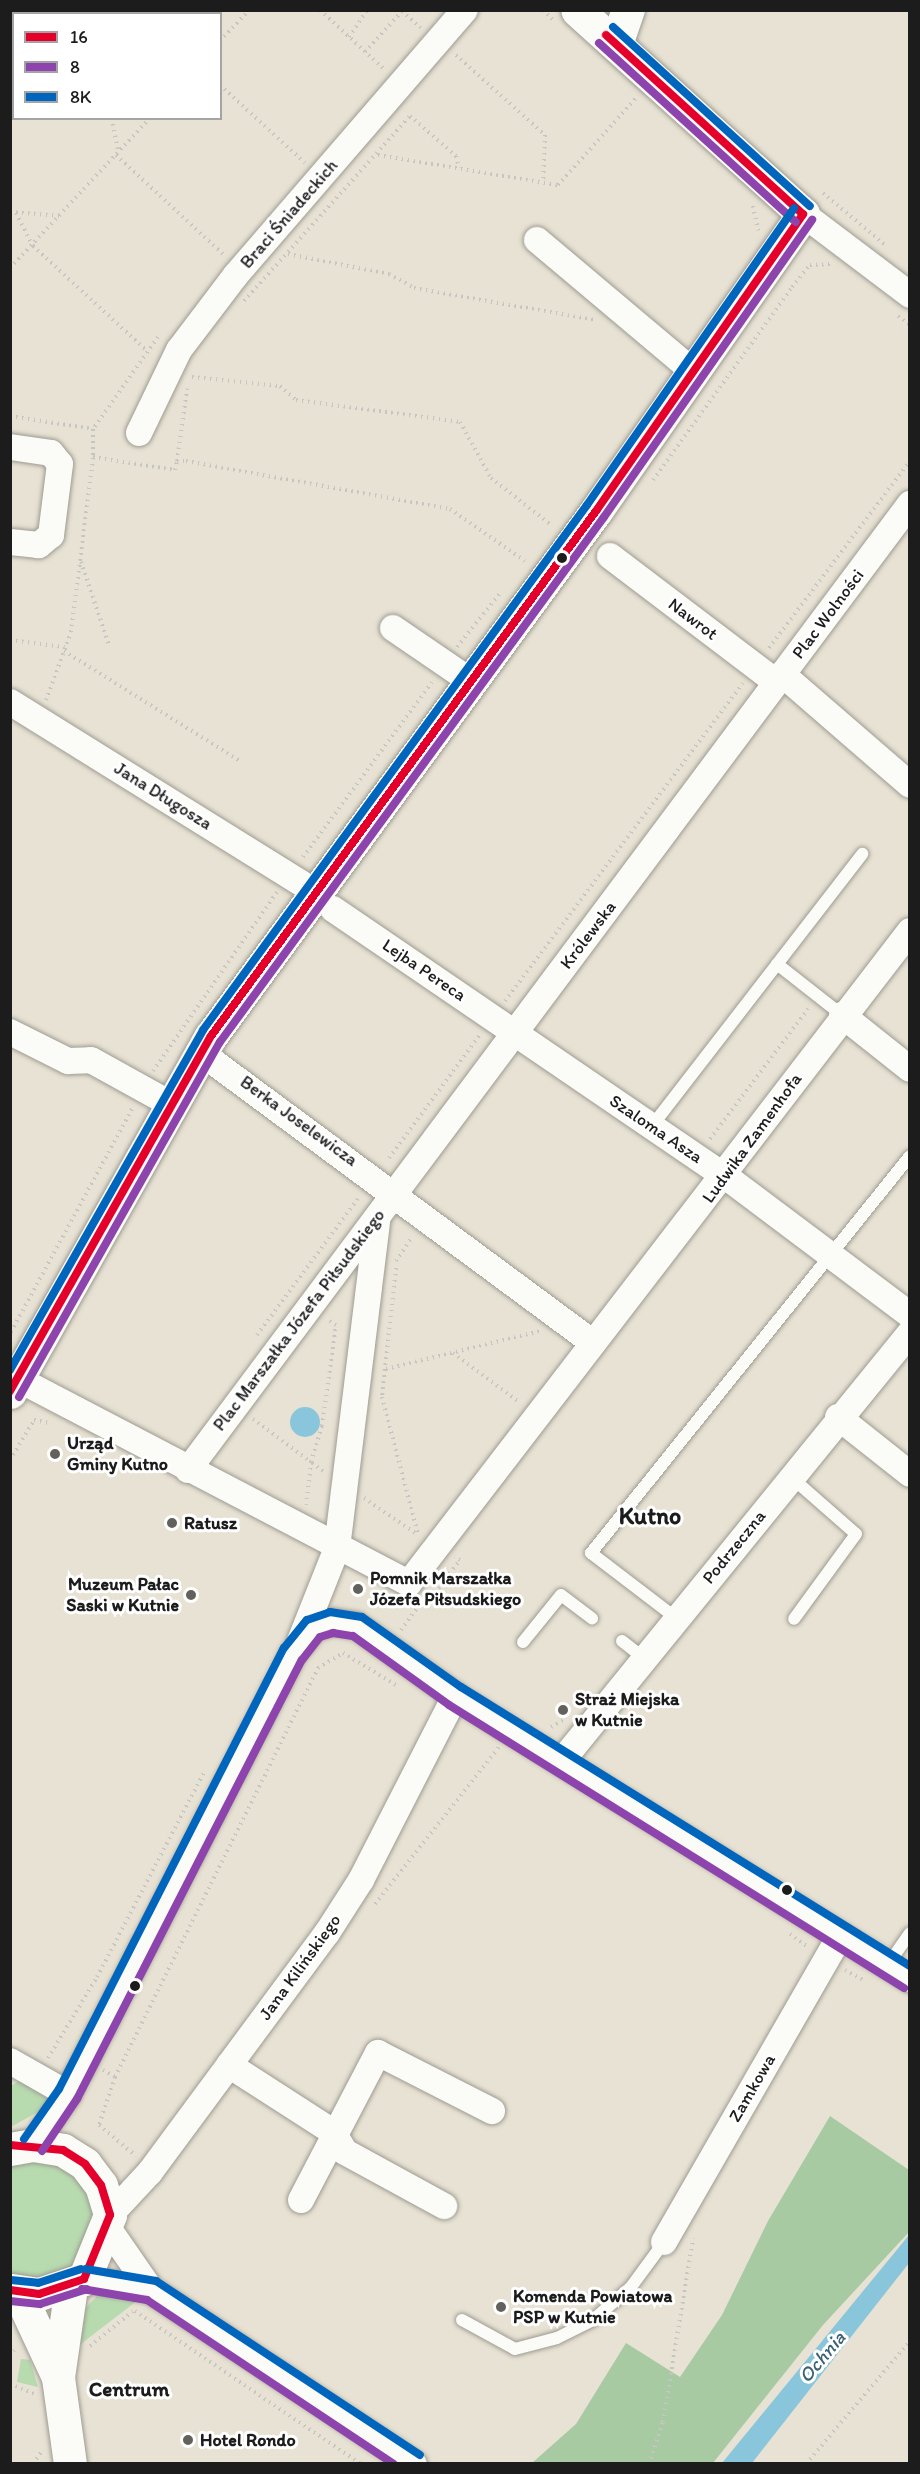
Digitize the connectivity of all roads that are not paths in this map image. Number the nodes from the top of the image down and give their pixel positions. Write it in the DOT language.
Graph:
graph roads {
  1 [pos="465,10"];
  2 [pos="577,10"];
  3 [pos="628,10"];
  4 [pos="608,30"];
  5 [pos="803,214"];
  6 [pos="537,240"];
  7 [pos="909,296"];
  8 [pos="694,372"];
  9 [pos="139,434"];
  10 [pos="10,447"];
  11 [pos="909,504"];
  12 [pos="10,542"];
  13 [pos="610,556"];
  14 [pos="393,628"];
  15 [pos="779,678"];
  16 [pos="470,680"];
  17 [pos="10,702"];
  18 [pos="909,785"];
  19 [pos="862,854"];
  20 [pos="324,900"];
  21 [pos="909,931"];
  22 [pos="777,964"];
  23 [pos="842,1015"];
  24 [pos="10,1032"];
  25 [pos="516,1032"];
  26 [pos="201,1053"];
  27 [pos="909,1069"];
  28 [pos="169,1103"];
  29 [pos="652,1126"];
  30 [pos="909,1156"];
  31 [pos="725,1176"];
  32 [pos="393,1195"];
  33 [pos="377,1216"];
  34 [pos="831,1255"];
  35 [pos="909,1315"];
  36 [pos="909,1333"];
  37 [pos="593,1343"];
  38 [pos="14,1386"];
  39 [pos="838,1418"];
  40 [pos="188,1470"];
  41 [pos="909,1474"];
  42 [pos="791,1477"];
  43 [pos="337,1548"];
  44 [pos="592,1618"];
  45 [pos="676,1618"];
  46 [pos="794,1620"];
  47 [pos="622,1641"];
  48 [pos="523,1642"];
  49 [pos="300,1644"];
  50 [pos="644,1658"];
  51 [pos="455,1696"];
  52 [pos="561,1762"];
  53 [pos="909,1933"];
  54 [pos="840,1936"];
  55 [pos="887,1966"];
  56 [pos="909,1979"];
  57 [pos="18,2065"];
  58 [pos="229,2065"];
  59 [pos="68,2094"];
  60 [pos="492,2111"];
  61 [pos="333,2132"];
  62 [pos="18,2146"];
  63 [pos="302,2200"];
  64 [pos="444,2206"];
  65 [pos="109,2222"];
  66 [pos="664,2242"];
  67 [pos="78,2283"];
  68 [pos="151,2290"];
  69 [pos="15,2292"];
  70 [pos="462,2320"];
  71 [pos="50,2387"];
  72 [pos="70,2463"];
  73 [pos="414,2463"];
  1 -- 9 [label="street, Braci Śniadeckich"];
  2 -- 4 [label="street"];
  3 -- 4 [label="street"];
  4 -- 5 [label="street"];
  5 -- 7 [label="street"];
  5 -- 8 [label="street"];
  6 -- 8 [label="street"];
  8 -- 16 [label="street"];
  10 -- 12 [label="street"];
  11 -- 15 [label="street, Plac Wolności"];
  13 -- 15 [label="street, Nawrot"];
  14 -- 16 [label="street"];
  15 -- 18 [label="street, Plac Wolności"];
  15 -- 25 [label="street, Królewska"];
  16 -- 20 [label="street"];
  17 -- 20 [label="street, Jana Długosza"];
  19 -- 22 [label="lane"];
  20 -- 25 [label="street, Lejba Pereca"];
  20 -- 26 [label="street"];
  21 -- 23 [label="street, Ludwika Zamenhofa"];
  22 -- 23 [label="lane"];
  22 -- 29 [label="lane"];
  23 -- 27 [label="street"];
  23 -- 31 [label="street, Ludwika Zamenhofa"];
  24 -- 28 [label="street"];
  25 -- 29 [label="street, Szaloma Asza"];
  25 -- 32 [label="street, Królewska"];
  26 -- 28 [label="street"];
  26 -- 32 [label="street, Berka Joselewicza"];
  28 -- 38 [label="street"];
  29 -- 31 [label="street, Szaloma Asza"];
  30 -- 34 [label="lane"];
  31 -- 34 [label="street, Szaloma Asza"];
  31 -- 37 [label="street, Ludwika Zamenhofa"];
  32 -- 33 [label="street, Plac Marszałka Józefa Piłsudskiego"];
  32 -- 37 [label="street, Plac Marszałka Józefa Piłsudskiego"];
  33 -- 40 [label="street, Plac Marszałka Józefa Piłsudskiego"];
  33 -- 43 [label="street"];
  34 -- 35 [label="street, Szaloma Asza"];
  34 -- 45 [label="lane"];
  36 -- 39 [label="street, Podrzeczna"];
  37 -- 43 [label="street"];
  38 -- 40 [label="street"];
  39 -- 41 [label="street"];
  39 -- 42 [label="street, Podrzeczna"];
  40 -- 43 [label="street"];
  42 -- 45 [label="street, Podrzeczna"];
  42 -- 46 [label="lane"];
  43 -- 49 [label="street"];
  44 -- 48 [label="lane"];
  45 -- 50 [label="street, Podrzeczna"];
  47 -- 50 [label="lane"];
  49 -- 51 [label="street"];
  49 -- 59 [label="street"];
  50 -- 52 [label="street, Podrzeczna"];
  51 -- 52 [label="street"];
  51 -- 58 [label="street, Jana Kilińskiego"];
  52 -- 54 [label="street"];
  53 -- 55 [label="lane"];
  54 -- 55 [label="street"];
  54 -- 66 [label="street, Zamkowa"];
  55 -- 56 [label="street"];
  57 -- 59 [label="street"];
  58 -- 61 [label="street"];
  58 -- 65 [label="street, Jana Kilińskiego"];
  59 -- 62 [label="street"];
  60 -- 61 [label="street"];
  61 -- 63 [label="street"];
  61 -- 64 [label="street"];
  62 -- 65 [label="street"];
  65 -- 67 [label="street"];
  65 -- 68 [label="street"];
  66 -- 70 [label="lane"];
  67 -- 68 [label="street"];
  67 -- 69 [label="street"];
  67 -- 71 [label="street"];
  68 -- 73 [label="street"];
  69 -- 71 [label="street"];
  71 -- 72 [label="street"];
}
